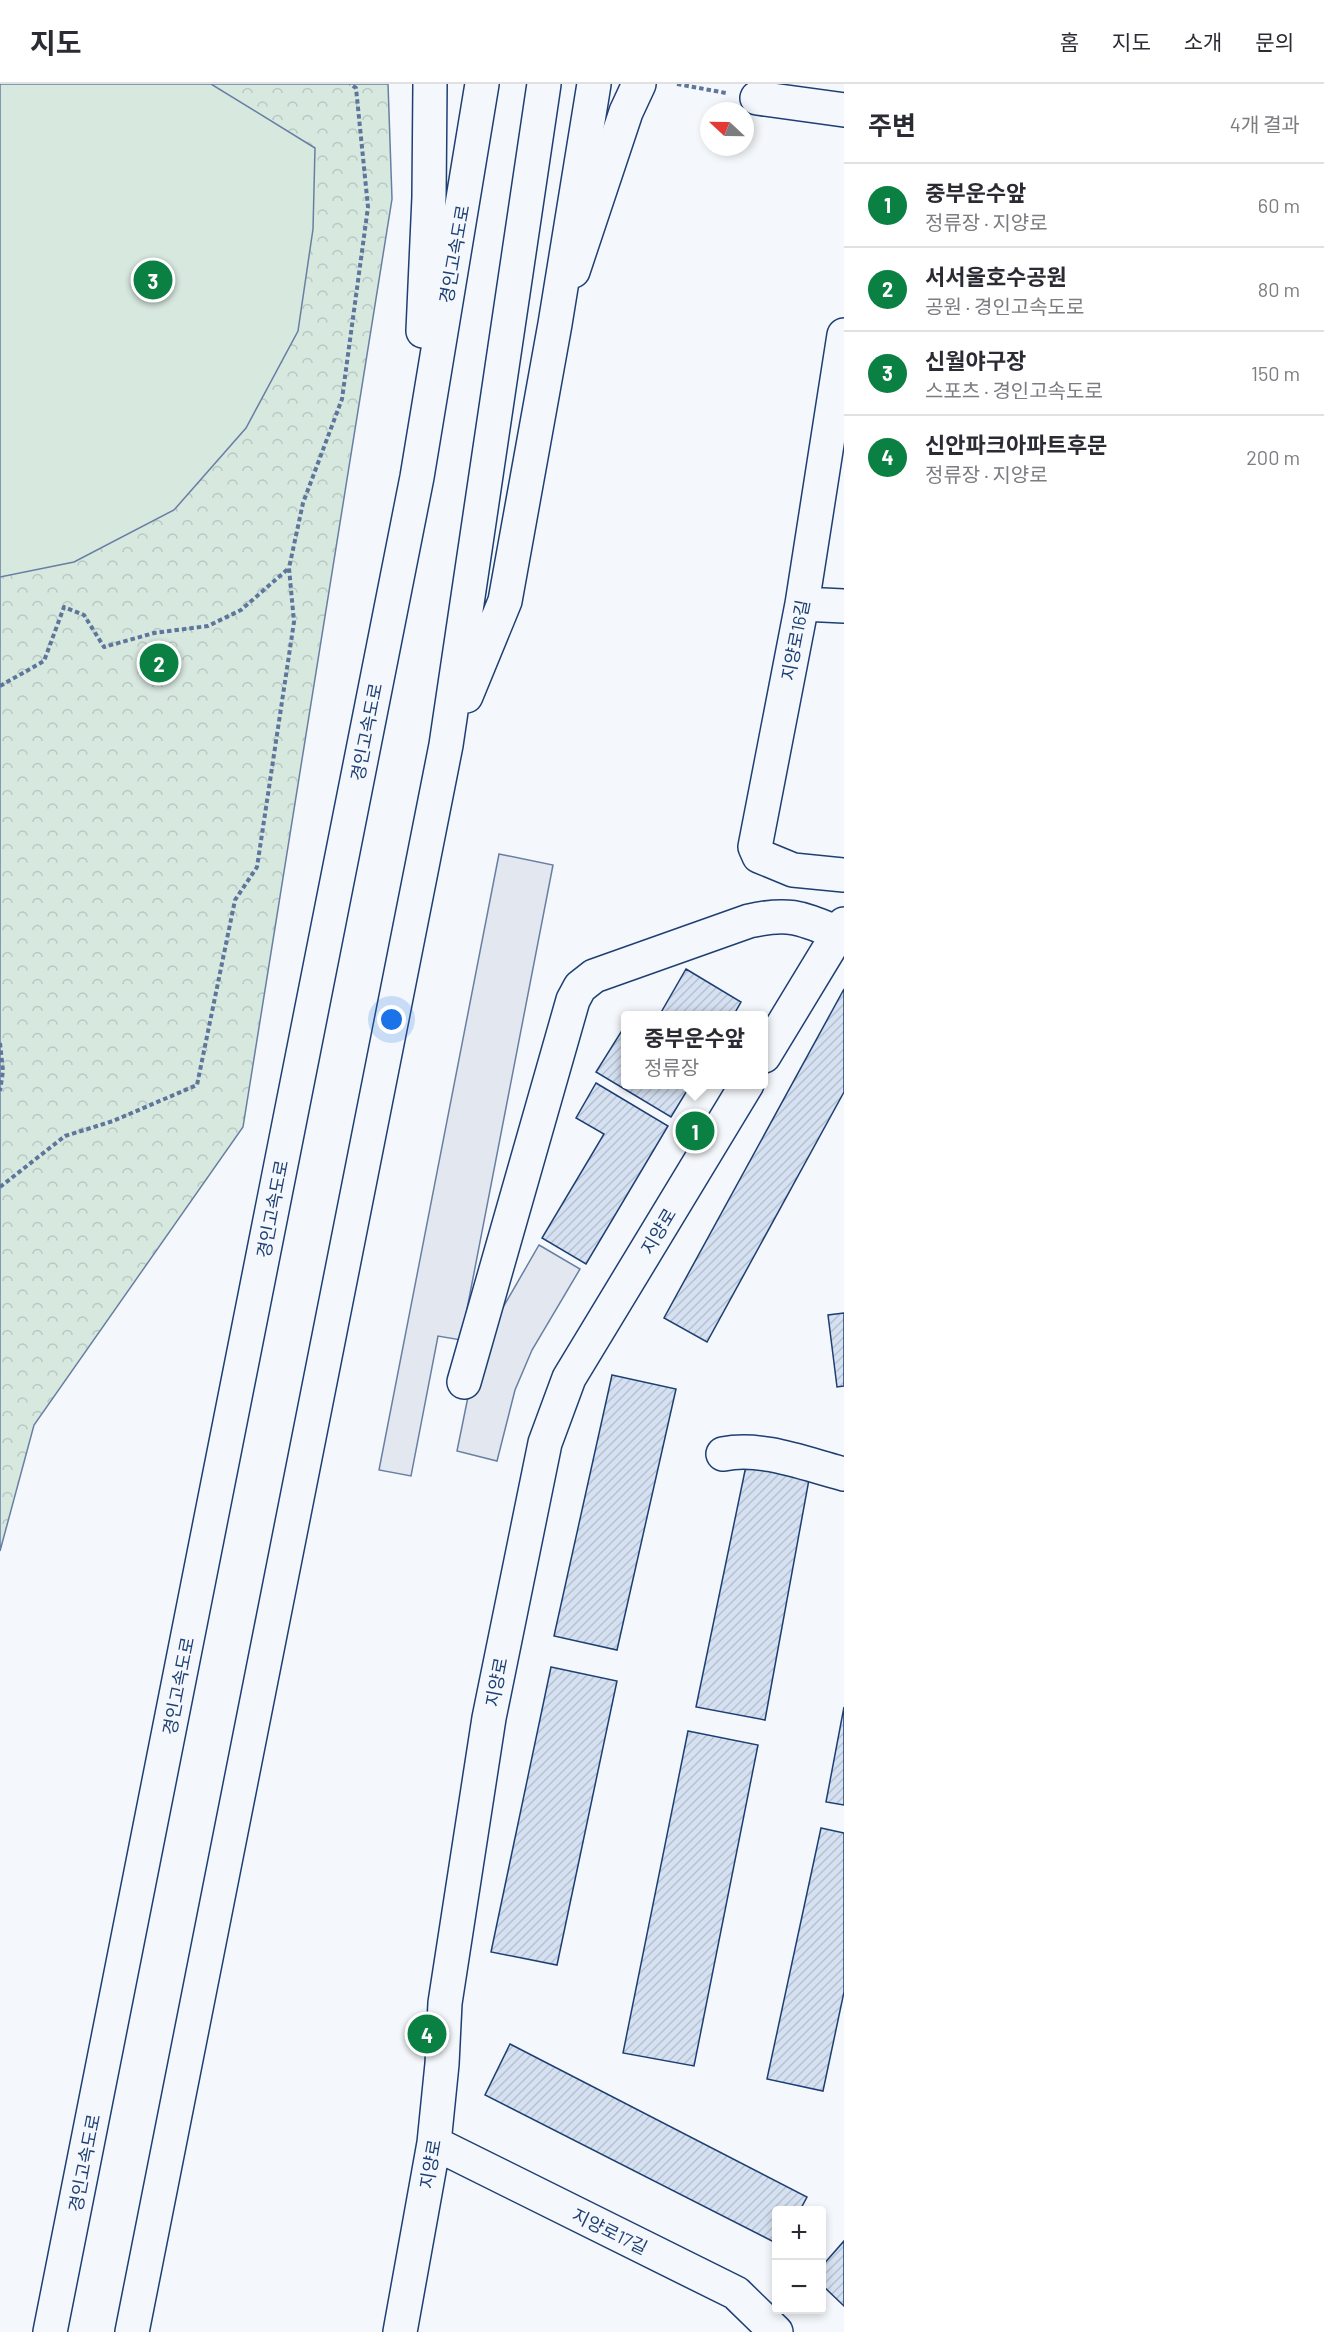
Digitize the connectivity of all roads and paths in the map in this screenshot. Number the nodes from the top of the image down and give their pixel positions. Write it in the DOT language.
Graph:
graph roads {
  1 [pos="350,84"];
  2 [pos="430,84"];
  3 [pos="482,84"];
  4 [pos="544,84"];
  5 [pos="594,84"];
  6 [pos="639,84"];
  7 [pos="677,84"];
  8 [pos="757,98"];
  9 [pos="844,110"];
  10 [pos="555,324"];
  11 [pos="844,335"];
  12 [pos="838,416"];
  13 [pos="417,477"];
  14 [pos="289,568"];
  15 [pos="802,604"];
  16 [pos="844,606"];
  17 [pos="0,686"];
  18 [pos="446,745"];
  19 [pos="844,874"];
  20 [pos="841,929"];
  21 [pos="0,1043"];
  22 [pos="768,1049"];
  23 [pos="744,1089"];
  24 [pos="0,1091"];
  25 [pos="0,1187"];
  26 [pos="464,1382"];
  27 [pos="723,1454"];
  28 [pos="844,1474"];
  29 [pos="434,2143"];
  30 [pos="50,2332"];
  31 [pos="132,2332"];
  32 [pos="400,2332"];
  33 [pos="776,2332"];
  1 -- 14 [label="path"];
  2 -- 13 [label="main road"];
  3 -- 13 [label="main road, 경인고속도로"];
  4 -- 18 [label="main road"];
  5 -- 10 [label="main road"];
  6 -- 10 [label="main road"];
  7 -- 8 [label="path"];
  8 -- 9 [label="main road"];
  10 -- 18 [label="main road"];
  11 -- 12 [label="main road, 지양로16길"];
  12 -- 15 [label="main road, 지양로16길"];
  13 -- 30 [label="main road, 경인고속도로"];
  14 -- 17 [label="path"];
  14 -- 25 [label="path"];
  15 -- 16 [label="main road"];
  15 -- 19 [label="main road, 지양로16길"];
  18 -- 31 [label="main road"];
  20 -- 22 [label="main road"];
  20 -- 26 [label="main road"];
  21 -- 24 [label="path"];
  23 -- 29 [label="main road, 지양로"];
  27 -- 28 [label="main road"];
  29 -- 32 [label="main road, 지양로"];
  29 -- 33 [label="main road, 지양로17길"];
}
